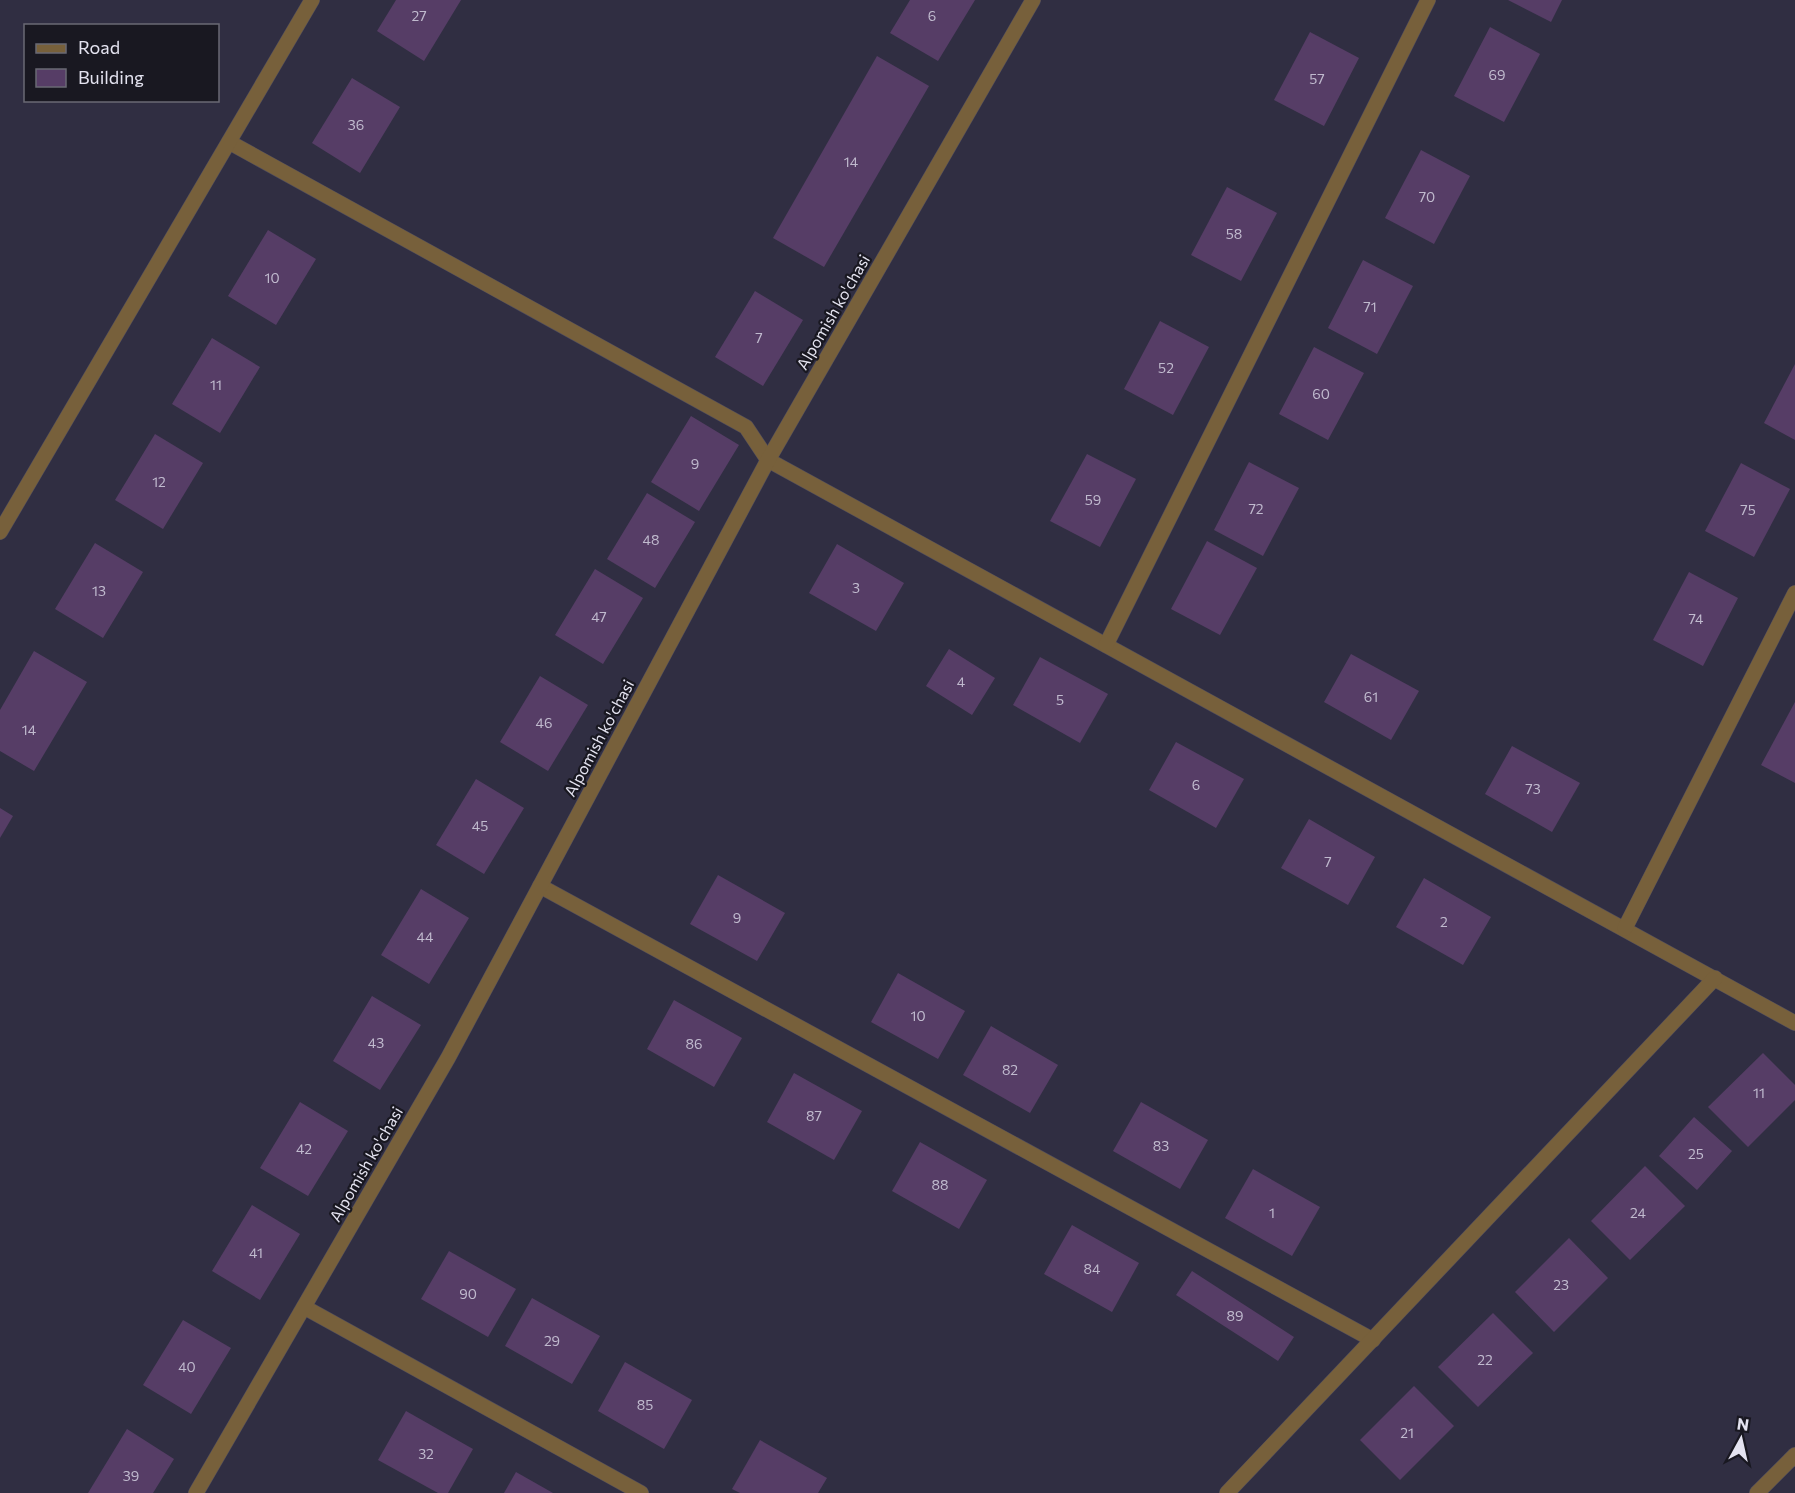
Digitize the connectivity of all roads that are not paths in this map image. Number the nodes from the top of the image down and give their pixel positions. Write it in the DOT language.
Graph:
graph roads {
  1 [pos="312,0"];
  2 [pos="1032,0"];
  3 [pos="1428,0"];
  4 [pos="229,142"];
  5 [pos="768,460"];
  6 [pos="0,532"];
  7 [pos="1795,593"];
  8 [pos="1106,645"];
  9 [pos="540,886"];
  10 [pos="1625,928"];
  11 [pos="1715,978"];
  12 [pos="1795,1023"];
  13 [pos="304,1307"];
  14 [pos="1373,1340"];
  15 [pos="1795,1455"];
  16 [pos="196,1493"];
  17 [pos="641,1493"];
  18 [pos="1227,1493"];
  19 [pos="1757,1493"];
  1 -- 4 [label="street"];
  2 -- 5 [label="street, Alpomish ko'chasi"];
  3 -- 8 [label="street"];
  4 -- 5 [label="street"];
  4 -- 6 [label="street"];
  5 -- 8 [label="street"];
  5 -- 9 [label="street, Alpomish ko'chasi"];
  7 -- 10 [label="street"];
  8 -- 10 [label="street"];
  9 -- 13 [label="street, Alpomish ko'chasi"];
  9 -- 14 [label="street"];
  10 -- 11 [label="street"];
  11 -- 12 [label="street"];
  11 -- 14 [label="street"];
  13 -- 16 [label="street, Alpomish ko'chasi"];
  13 -- 17 [label="street"];
  14 -- 18 [label="street"];
  15 -- 19 [label="street"];
}
